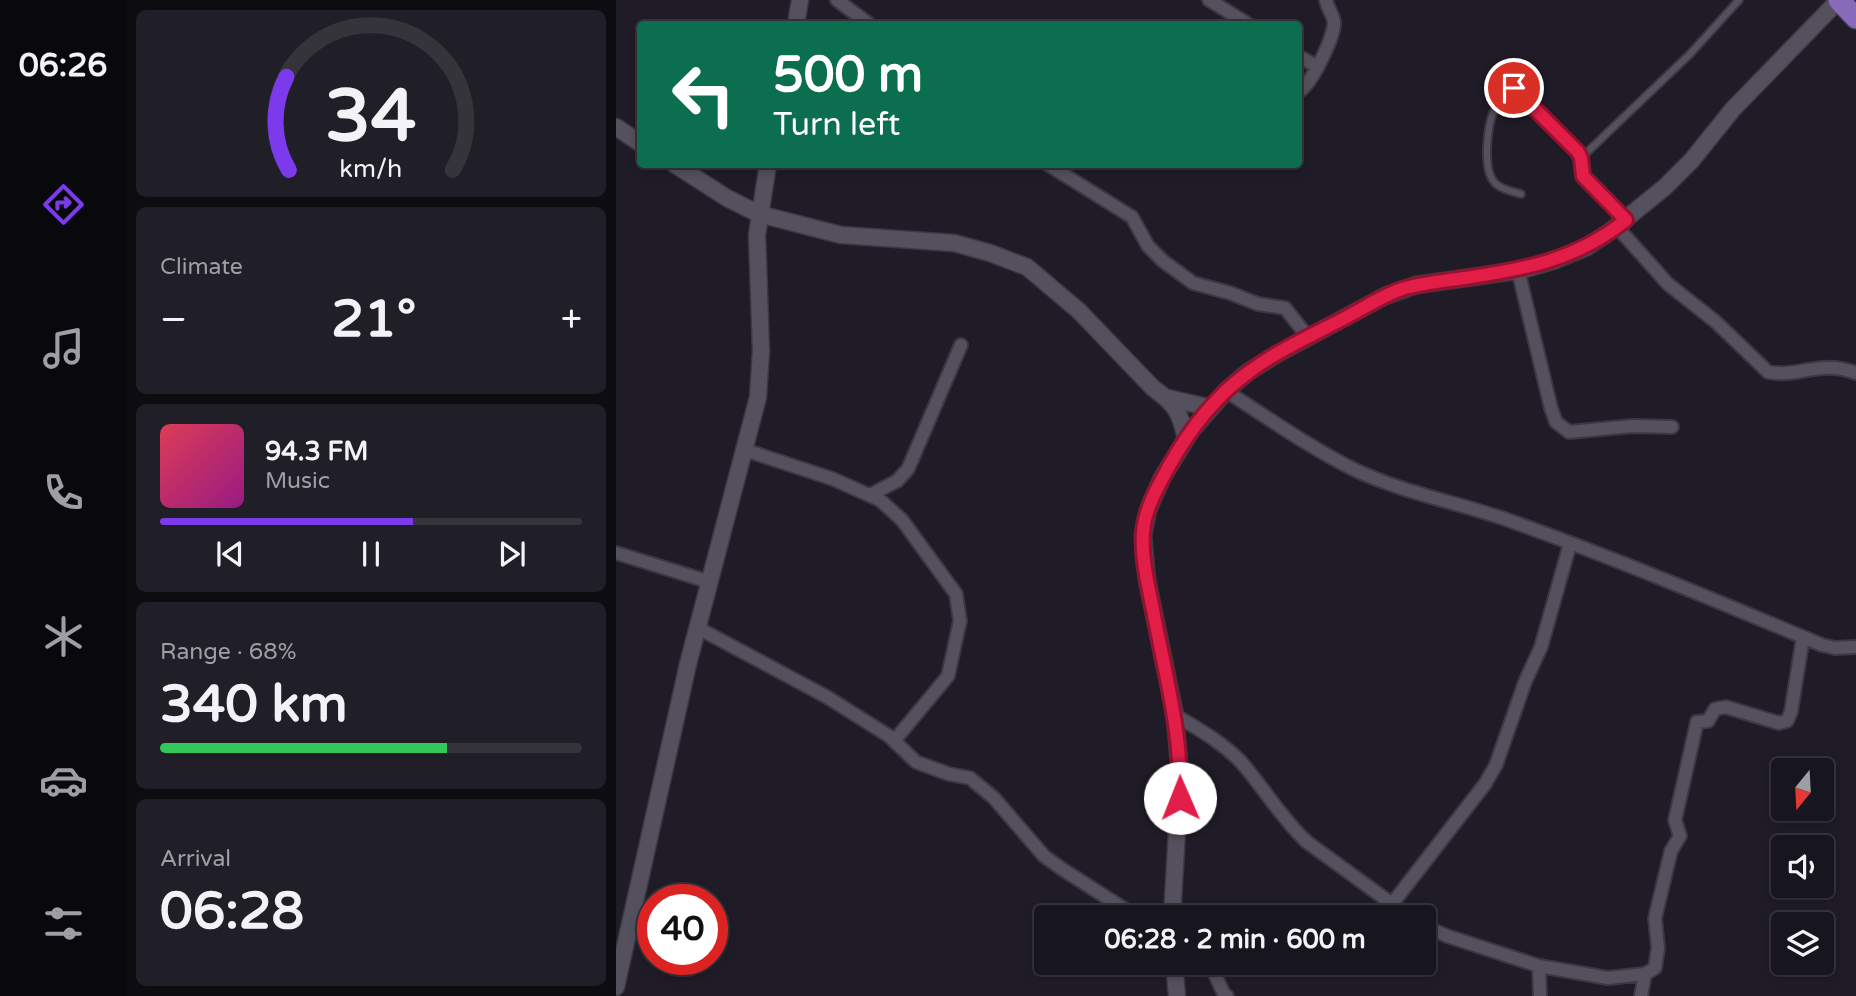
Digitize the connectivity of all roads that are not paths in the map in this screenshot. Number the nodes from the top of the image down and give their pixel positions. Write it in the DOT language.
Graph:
graph roads {
  1 [pos="790,0"];
  2 [pos="800,0"];
  3 [pos="837,0"];
  4 [pos="1209,0"];
  5 [pos="1326,0"];
  6 [pos="1739,0"];
  7 [pos="1839,0"];
  8 [pos="1856,18"];
  9 [pos="786,21"];
  10 [pos="796,21"];
  11 [pos="865,21"];
  12 [pos="1243,21"];
  13 [pos="1302,57"];
  14 [pos="1318,67"];
  15 [pos="1501,77"];
  16 [pos="1514,88"];
  17 [pos="1302,90"];
  18 [pos="616,127"];
  19 [pos="637,141"];
  20 [pos="1581,158"];
  21 [pos="680,168"];
  22 [pos="758,168"];
  23 [pos="767,168"];
  24 [pos="1053,168"];
  25 [pos="1521,194"];
  26 [pos="755,212"];
  27 [pos="1622,223"];
  28 [pos="1518,270"];
  29 [pos="1308,337"];
  30 [pos="961,345"];
  31 [pos="1856,373"];
  32 [pos="1226,391"];
  33 [pos="1167,398"];
  34 [pos="1211,408"];
  35 [pos="1672,427"];
  36 [pos="1186,439"];
  37 [pos="745,450"];
  38 [pos="870,495"];
  39 [pos="1570,544"];
  40 [pos="616,553"];
  41 [pos="705,580"];
  42 [pos="698,628"];
  43 [pos="1803,637"];
  44 [pos="1856,647"];
  45 [pos="1175,715"];
  46 [pos="894,741"];
  47 [pos="1392,904"];
  48 [pos="1118,905"];
  49 [pos="1173,905"];
  50 [pos="1436,930"];
  51 [pos="616,938"];
  52 [pos="1539,966"];
  53 [pos="1645,974"];
  54 [pos="1175,975"];
  55 [pos="1215,975"];
  56 [pos="616,987"];
  57 [pos="1177,996"];
  58 [pos="1227,996"];
  59 [pos="1541,996"];
  60 [pos="1641,996"];
  1 -- 9 [label="street"];
  2 -- 10 [label="street"];
  3 -- 11 [label="street"];
  4 -- 12 [label="street"];
  5 -- 14 [label="street"];
  6 -- 20 [label="lane"];
  7 -- 8 [label="highway"];
  7 -- 27 [label="street"];
  13 -- 14 [label="street"];
  14 -- 17 [label="street"];
  15 -- 16 [label="lane"];
  16 -- 20 [label="lane"];
  16 -- 25 [label="lane"];
  18 -- 19 [label="street"];
  20 -- 27 [label="lane"];
  21 -- 26 [label="street"];
  22 -- 26 [label="street"];
  23 -- 26 [label="street"];
  24 -- 29 [label="street"];
  26 -- 33 [label="street"];
  26 -- 37 [label="street"];
  26 -- 41 [label="street"];
  27 -- 28 [label="street"];
  27 -- 31 [label="street"];
  28 -- 29 [label="street"];
  28 -- 35 [label="street"];
  29 -- 32 [label="street"];
  30 -- 38 [label="street"];
  32 -- 34 [label="street"];
  32 -- 39 [label="street"];
  33 -- 34 [label="street"];
  33 -- 36 [label="street"];
  34 -- 36 [label="street"];
  36 -- 45 [label="street"];
  37 -- 38 [label="street"];
  37 -- 41 [label="street"];
  38 -- 46 [label="street"];
  39 -- 43 [label="street"];
  39 -- 47 [label="street"];
  40 -- 41 [label="street"];
  41 -- 42 [label="street"];
  41 -- 51 [label="street"];
  42 -- 46 [label="street"];
  42 -- 56 [label="street"];
  43 -- 44 [label="street"];
  43 -- 53 [label="street"];
  45 -- 47 [label="street"];
  45 -- 49 [label="street"];
  46 -- 48 [label="street"];
  50 -- 52 [label="street"];
  52 -- 53 [label="street"];
  52 -- 59 [label="street"];
  53 -- 60 [label="street"];
  54 -- 57 [label="street"];
  55 -- 58 [label="street"];
}
